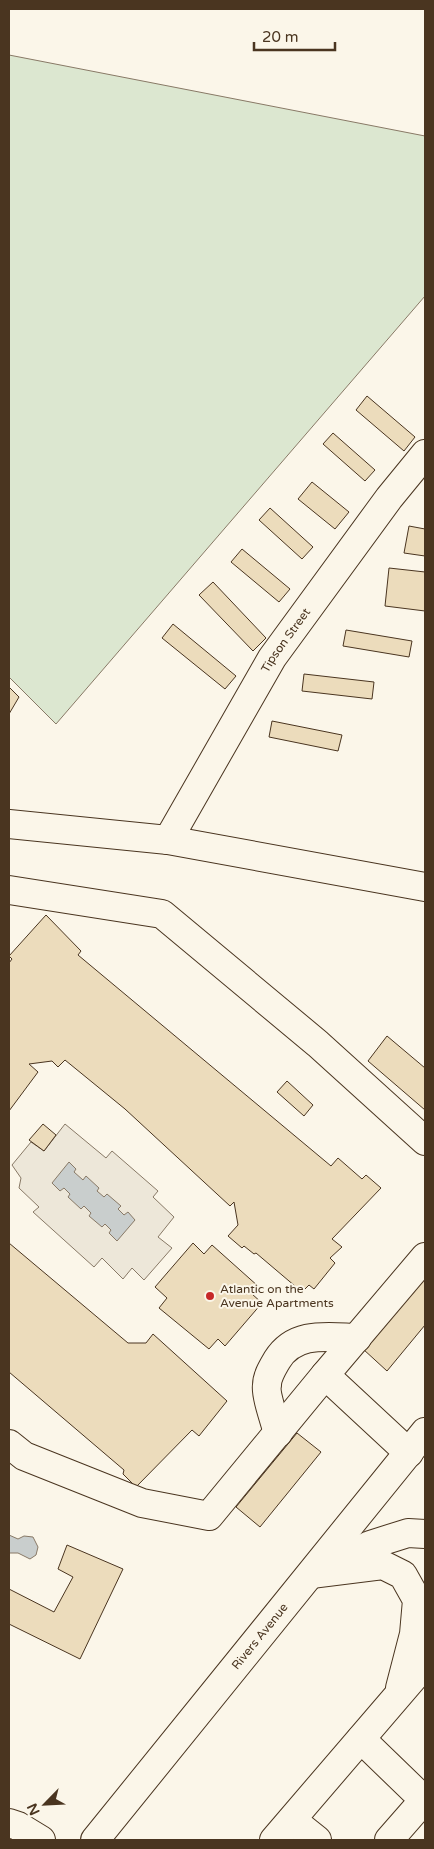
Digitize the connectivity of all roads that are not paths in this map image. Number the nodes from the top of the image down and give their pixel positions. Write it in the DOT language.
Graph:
graph roads {
  1 [pos="425,454"];
  2 [pos="9,824"];
  3 [pos="168,840"];
  4 [pos="425,887"];
  5 [pos="9,890"];
  6 [pos="425,1142"];
  7 [pos="425,1257"];
  8 [pos="357,1338"];
  9 [pos="325,1375"];
  10 [pos="278,1433"];
  11 [pos="417,1442"];
  12 [pos="9,1444"];
  13 [pos="425,1534"];
  14 [pos="311,1574"];
  15 [pos="425,1664"];
  16 [pos="399,1694"];
  17 [pos="361,1739"];
  18 [pos="425,1800"];
  19 [pos="9,1823"];
  20 [pos="283,1830"];
  21 [pos="41,1840"];
  22 [pos="95,1840"];
  23 [pos="317,1840"];
  24 [pos="389,1840"];
  1 -- 3 [label="main road, Tipson Street"];
  2 -- 3 [label="main road"];
  3 -- 4 [label="main road"];
  5 -- 6 [label="main road"];
  7 -- 8 [label="main road"];
  8 -- 9 [label="main road"];
  8 -- 10 [label="main road"];
  9 -- 10 [label="main road"];
  9 -- 11 [label="main road"];
  10 -- 12 [label="main road"];
  11 -- 14 [label="main road, Rivers Avenue"];
  13 -- 14 [label="main road"];
  14 -- 16 [label="main road"];
  14 -- 22 [label="main road, Rivers Avenue"];
  15 -- 16 [label="main road"];
  16 -- 17 [label="main road"];
  17 -- 18 [label="main road"];
  17 -- 20 [label="main road"];
  18 -- 24 [label="main road"];
  19 -- 21 [label="main road"];
  20 -- 23 [label="main road"];
}
